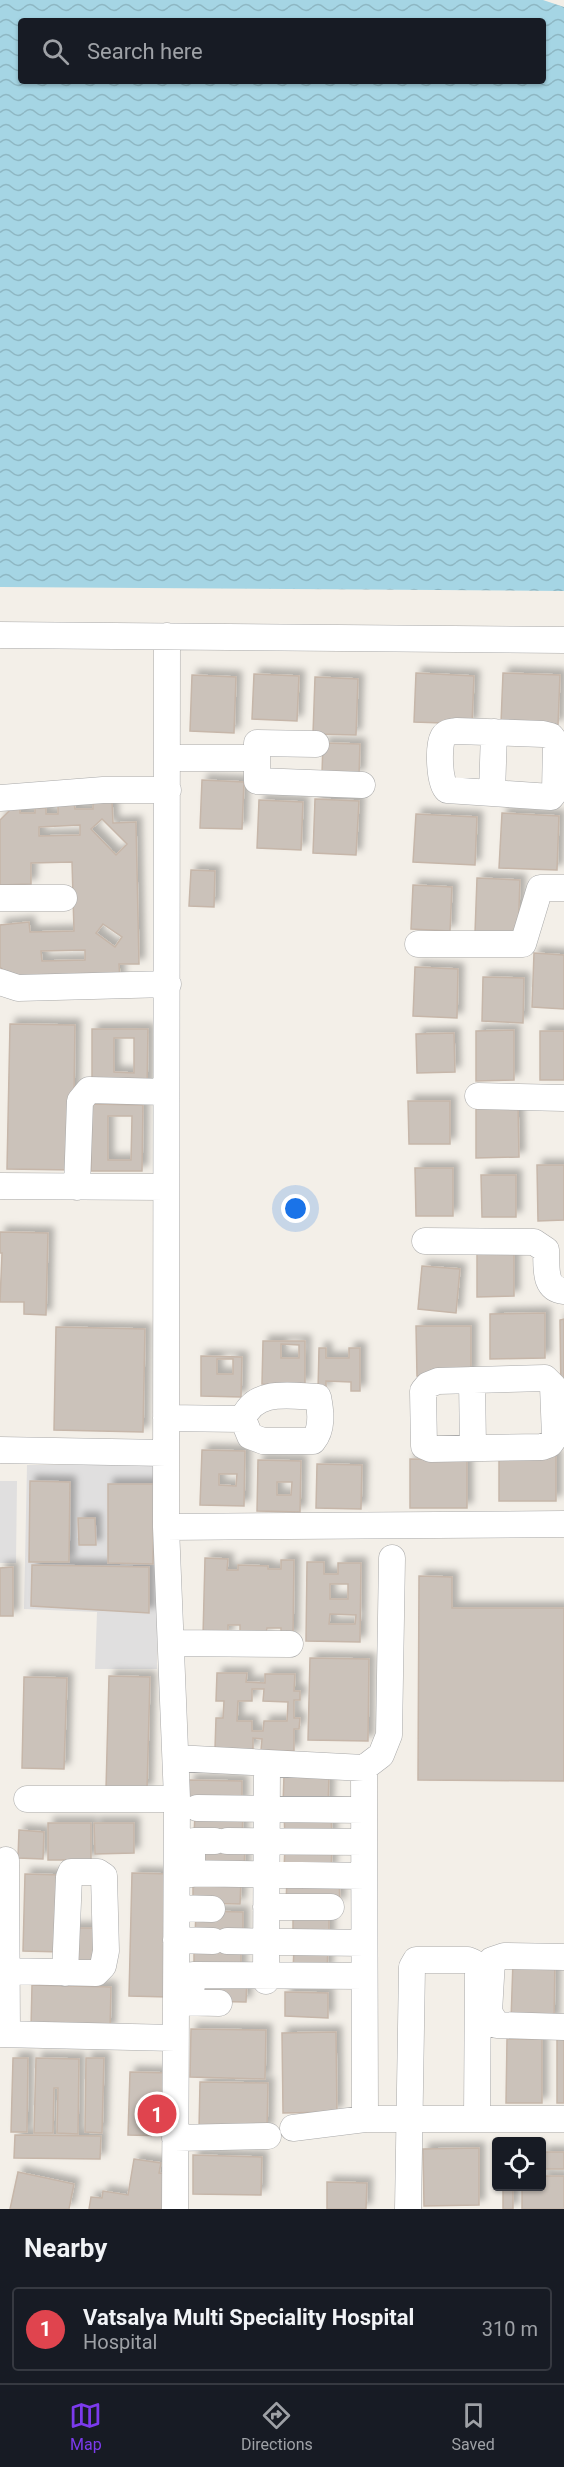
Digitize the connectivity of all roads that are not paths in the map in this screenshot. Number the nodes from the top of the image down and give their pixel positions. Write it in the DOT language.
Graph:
graph roads {
  1 [pos="0,635"];
  2 [pos="167,636"];
  3 [pos="564,640"];
  4 [pos="494,732"];
  5 [pos="316,744"];
  6 [pos="167,758"];
  7 [pos="257,758"];
  8 [pos="561,766"];
  9 [pos="362,784"];
  10 [pos="168,790"];
  11 [pos="492,793"];
  12 [pos="0,798"];
  13 [pos="564,888"];
  14 [pos="0,898"];
  15 [pos="64,898"];
  16 [pos="418,944"];
  17 [pos="0,982"];
  18 [pos="168,984"];
  19 [pos="166,1092"];
  20 [pos="478,1096"];
  21 [pos="564,1098"];
  22 [pos="0,1186"];
  23 [pos="77,1187"];
  24 [pos="166,1187"];
  25 [pos="425,1241"];
  26 [pos="564,1291"];
  27 [pos="472,1380"];
  28 [pos="559,1408"];
  29 [pos="166,1418"];
  30 [pos="243,1419"];
  31 [pos="473,1448"];
  32 [pos="0,1450"];
  33 [pos="166,1453"];
  34 [pos="564,1524"];
  35 [pos="166,1527"];
  36 [pos="392,1558"];
  37 [pos="171,1643"];
  38 [pos="290,1644"];
  39 [pos="176,1758"];
  40 [pos="372,1761"];
  41 [pos="267,1763"];
  42 [pos="27,1799"];
  43 [pos="187,1804"];
  44 [pos="267,1809"];
  45 [pos="364,1810"];
  46 [pos="267,1841"];
  47 [pos="364,1842"];
  48 [pos="6,1860"];
  49 [pos="266,1876"];
  50 [pos="364,1876"];
  51 [pos="187,1877"];
  52 [pos="266,1906"];
  53 [pos="331,1907"];
  54 [pos="197,1926"];
  55 [pos="266,1941"];
  56 [pos="364,1943"];
  57 [pos="564,1957"];
  58 [pos="6,1971"];
  59 [pos="64,1973"];
  60 [pos="364,1976"];
  61 [pos="266,1977"];
  62 [pos="183,2002"];
  63 [pos="219,2003"];
  64 [pos="564,2026"];
  65 [pos="3,2034"];
  66 [pos="175,2038"];
  67 [pos="477,2118"];
  68 [pos="365,2119"];
  69 [pos="410,2119"];
  70 [pos="564,2119"];
  71 [pos="293,2128"];
  72 [pos="268,2136"];
  73 [pos="175,2138"];
  74 [pos="175,2209"];
  75 [pos="408,2209"];
  1 -- 2 [label="street"];
  2 -- 3 [label="street"];
  2 -- 6 [label="street"];
  4 -- 8 [label="street"];
  4 -- 11 [label="street"];
  4 -- 11 [label="street"];
  5 -- 7 [label="street"];
  6 -- 7 [label="street"];
  6 -- 10 [label="street"];
  7 -- 9 [label="street"];
  8 -- 11 [label="street"];
  10 -- 12 [label="street"];
  10 -- 18 [label="street"];
  13 -- 16 [label="street"];
  14 -- 15 [label="street"];
  17 -- 18 [label="street"];
  18 -- 19 [label="street"];
  19 -- 23 [label="street"];
  19 -- 24 [label="street"];
  20 -- 21 [label="street"];
  22 -- 23 [label="street"];
  23 -- 24 [label="street"];
  24 -- 29 [label="street"];
  25 -- 26 [label="street"];
  27 -- 28 [label="street"];
  27 -- 31 [label="street"];
  27 -- 31 [label="street"];
  28 -- 31 [label="street"];
  29 -- 30 [label="street"];
  29 -- 33 [label="street"];
  32 -- 33 [label="street"];
  33 -- 35 [label="street"];
  34 -- 35 [label="street"];
  35 -- 37 [label="street"];
  36 -- 40 [label="street"];
  37 -- 38 [label="street"];
  37 -- 39 [label="street"];
  39 -- 41 [label="street"];
  39 -- 43 [label="street"];
  40 -- 41 [label="street"];
  40 -- 45 [label="street"];
  41 -- 44 [label="street"];
  42 -- 43 [label="street"];
  43 -- 44 [label="street"];
  43 -- 51 [label="street"];
  44 -- 45 [label="street"];
  44 -- 46 [label="street"];
  45 -- 47 [label="street"];
  46 -- 47 [label="street"];
  46 -- 49 [label="street"];
  46 -- 51 [label="street"];
  47 -- 50 [label="street"];
  48 -- 58 [label="street"];
  49 -- 50 [label="street"];
  49 -- 51 [label="street"];
  49 -- 52 [label="street"];
  50 -- 56 [label="street"];
  51 -- 54 [label="street"];
  52 -- 53 [label="street"];
  52 -- 55 [label="street"];
  54 -- 55 [label="street"];
  54 -- 62 [label="street"];
  55 -- 56 [label="street"];
  55 -- 61 [label="street"];
  56 -- 60 [label="street"];
  57 -- 64 [label="street"];
  58 -- 59 [label="street"];
  58 -- 65 [label="street"];
  60 -- 61 [label="street"];
  60 -- 68 [label="street"];
  61 -- 62 [label="street"];
  62 -- 63 [label="street"];
  62 -- 66 [label="street"];
  65 -- 66 [label="street"];
  66 -- 73 [label="street"];
  67 -- 69 [label="street"];
  67 -- 69 [label="street"];
  67 -- 70 [label="street"];
  68 -- 69 [label="street"];
  68 -- 71 [label="street"];
  69 -- 75 [label="street"];
  72 -- 73 [label="street"];
  73 -- 74 [label="street"];
}
